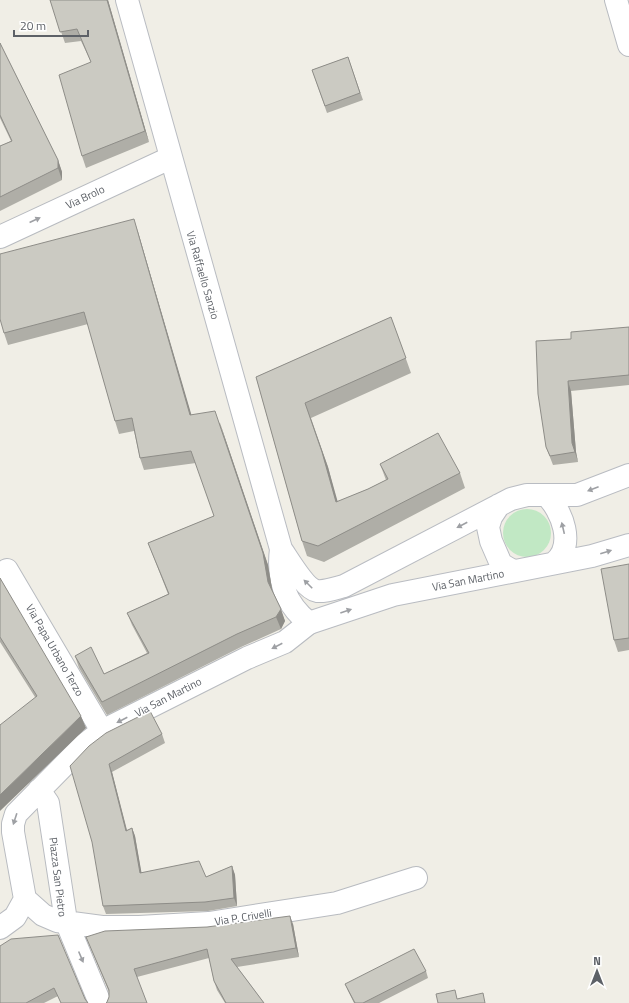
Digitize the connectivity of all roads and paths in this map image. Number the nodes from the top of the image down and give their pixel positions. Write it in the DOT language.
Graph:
graph roads {
  1 [pos="127,0"];
  2 [pos="616,0"];
  3 [pos="629,45"];
  4 [pos="170,158"];
  5 [pos="0,237"];
  6 [pos="629,475"];
  7 [pos="546,495"];
  8 [pos="499,505"];
  9 [pos="629,545"];
  10 [pos="281,549"];
  11 [pos="554,563"];
  12 [pos="7,570"];
  13 [pos="513,571"];
  14 [pos="344,586"];
  15 [pos="309,623"];
  16 [pos="102,731"];
  17 [pos="39,790"];
  18 [pos="416,878"];
  19 [pos="25,900"];
  20 [pos="66,921"];
  21 [pos="0,928"];
  22 [pos="100,1003"];
  1 -- 4 [label="street, Via Raffaello Sanzio"];
  2 -- 3 [label="street"];
  5 -- 4 [label="street, Via Brolo, one-way"];
  4 -- 10 [label="street, Via Raffaello Sanzio"];
  6 -- 7 [label="street, Via San Martino, one-way"];
  7 -- 8 [label="street, Via San Martino"];
  11 -- 7 [label="street, one-way"];
  8 -- 13 [label="street, Via San Martino"];
  8 -- 14 [label="street, Via San Martino, one-way"];
  11 -- 9 [label="street, Via San Martino, one-way"];
  14 -- 10 [label="street, Via San Martino, one-way"];
  10 -- 15 [label="street"];
  11 -- 13 [label="street, Via San Martino"];
  12 -- 16 [label="street, Via Papa Urbano Terzo"];
  15 -- 13 [label="street, Via San Martino, one-way"];
  14 -- 15 [label="street, Via San Martino"];
  15 -- 16 [label="street, Via San Martino, one-way"];
  16 -- 17 [label="street, Via San Martino"];
  17 -- 19 [label="street, one-way"];
  17 -- 20 [label="street, Piazza San Pietro"];
  18 -- 20 [label="street, Via P. Crivelli"];
  19 -- 20 [label="street, Piazza San Pietro"];
  19 -- 21 [label="street"];
  20 -- 22 [label="street, one-way"];
}
